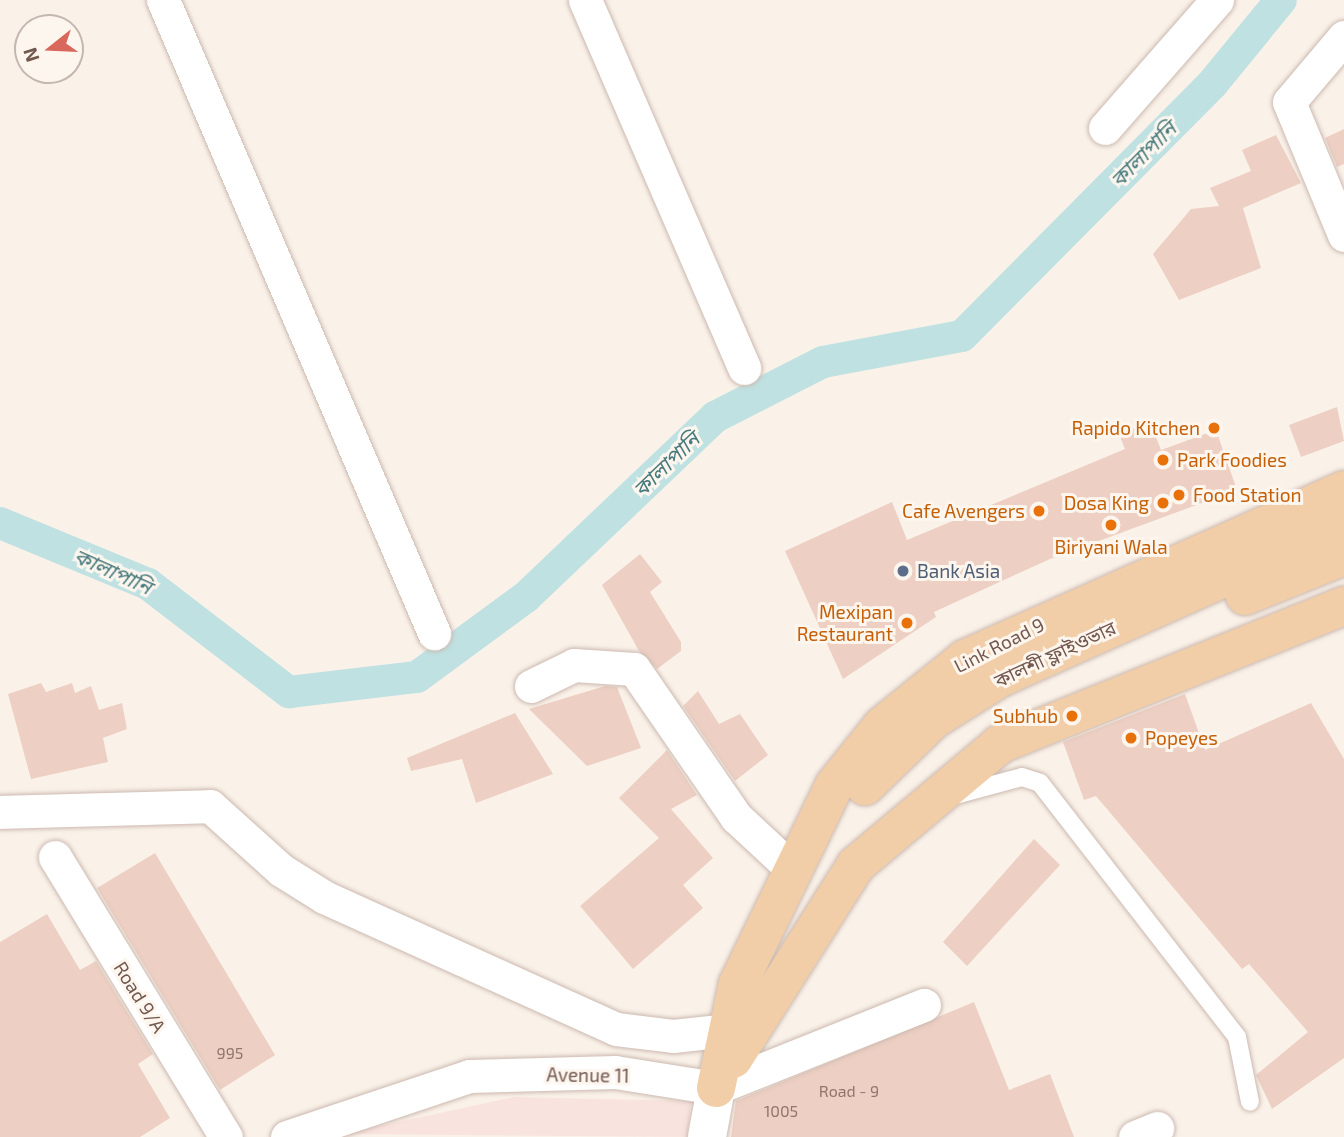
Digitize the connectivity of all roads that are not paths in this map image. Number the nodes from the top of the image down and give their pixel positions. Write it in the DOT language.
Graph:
graph roads {
  1 [pos="163,0"];
  2 [pos="585,0"];
  3 [pos="1217,0"];
  4 [pos="1344,37"];
  5 [pos="1105,128"];
  6 [pos="1344,234"];
  7 [pos="744,368"];
  8 [pos="1344,490"];
  9 [pos="1344,524"];
  10 [pos="1344,556"];
  11 [pos="1344,606"];
  12 [pos="434,633"];
  13 [pos="531,686"];
  14 [pos="928,801"];
  15 [pos="862,803"];
  16 [pos="0,812"];
  17 [pos="54,857"];
  18 [pos="799,857"];
  19 [pos="856,865"];
  20 [pos="924,1005"];
  21 [pos="727,1030"];
  22 [pos="716,1088"];
  23 [pos="1250,1102"];
  24 [pos="226,1137"];
  25 [pos="287,1137"];
  26 [pos="707,1137"];
  1 -- 12 [label="street"];
  2 -- 7 [label="street"];
  3 -- 5 [label="street"];
  4 -- 6 [label="street"];
  8 -- 18 [label="main road, Link Road 9"];
  9 -- 15 [label="main road, কালশী ফ্লাইওভার"];
  10 -- 15 [label="main road"];
  11 -- 14 [label="main road, Link Road 9"];
  13 -- 18 [label="street"];
  14 -- 19 [label="main road, Link Road 9"];
  14 -- 23 [label="lane"];
  15 -- 18 [label="main road, কালশী ফ্লাইওভার"];
  15 -- 19 [label="main road"];
  16 -- 21 [label="street"];
  17 -- 24 [label="street, Road 9/A"];
  18 -- 21 [label="main road, Link Road 9"];
  19 -- 22 [label="main road, Link Road 9"];
  20 -- 22 [label="street"];
  21 -- 22 [label="main road, Link Road 9"];
  22 -- 25 [label="street, Avenue 11"];
  22 -- 26 [label="main road, Link Road 9"];
}
